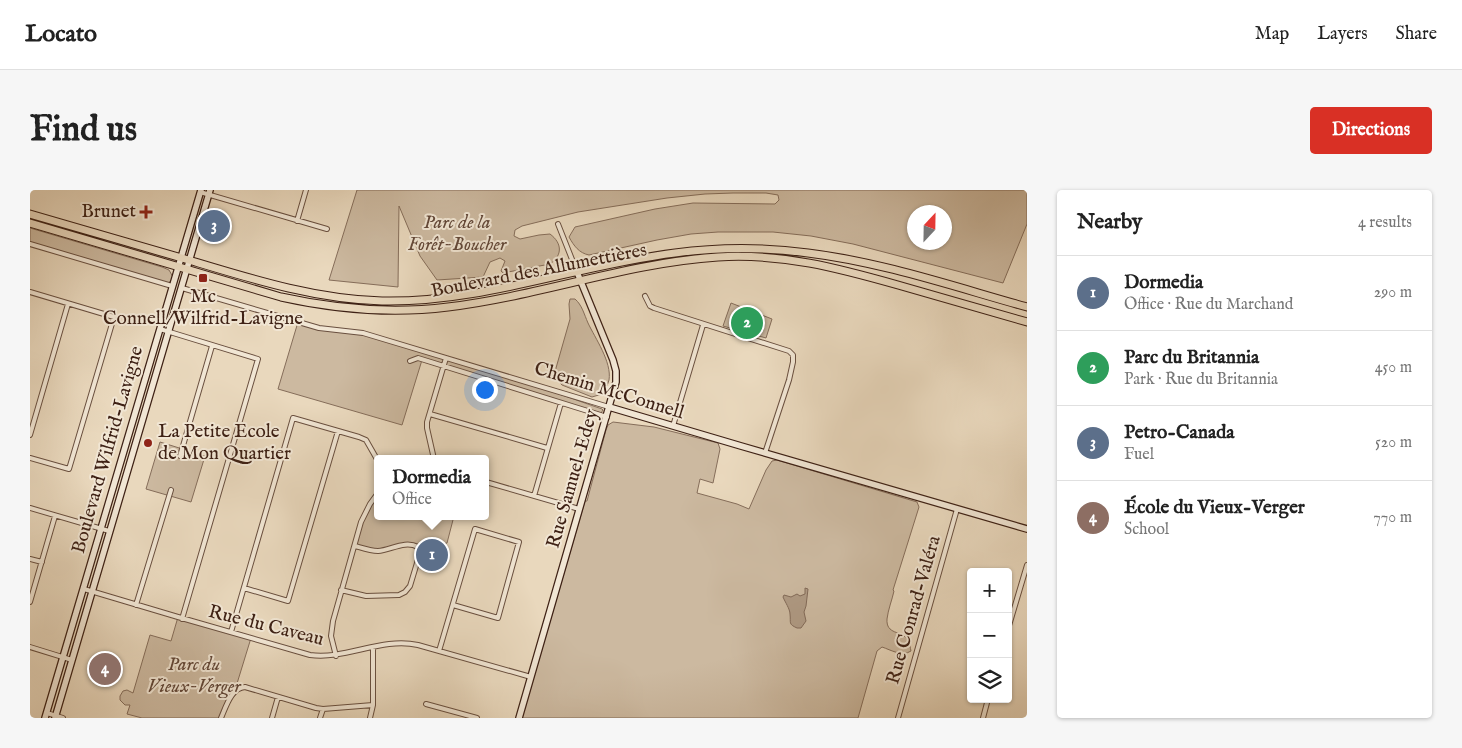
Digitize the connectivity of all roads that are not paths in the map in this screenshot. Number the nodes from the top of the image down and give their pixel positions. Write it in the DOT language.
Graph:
graph roads {
  1 [pos="306,190"];
  2 [pos="200,191"];
  3 [pos="209,192"];
  4 [pos="30,213"];
  5 [pos="297,221"];
  6 [pos="30,223"];
  7 [pos="558,224"];
  8 [pos="327,229"];
  9 [pos="30,244"];
  10 [pos="180,258"];
  11 [pos="190,261"];
  12 [pos="178,266"];
  13 [pos="188,269"];
  14 [pos="577,272"];
  15 [pos="580,280"];
  16 [pos="172,286"];
  17 [pos="182,288"];
  18 [pos="30,292"];
  19 [pos="645,296"];
  20 [pos="68,304"];
  21 [pos="1027,307"];
  22 [pos="1027,322"];
  23 [pos="703,325"];
  24 [pos="159,329"];
  25 [pos="168,332"];
  26 [pos="212,346"];
  27 [pos="446,358"];
  28 [pos="410,361"];
  29 [pos="444,367"];
  30 [pos="561,403"];
  31 [pos="609,407"];
  32 [pos="430,414"];
  33 [pos="607,417"];
  34 [pos="673,427"];
  35 [pos="338,431"];
  36 [pos="30,435"];
  37 [pos="547,448"];
  38 [pos="765,454"];
  39 [pos="375,455"];
  40 [pos="433,455"];
  41 [pos="180,456"];
  42 [pos="30,458"];
  43 [pos="489,483"];
  44 [pos="171,490"];
  45 [pos="534,496"];
  46 [pos="374,498"];
  47 [pos="30,508"];
  48 [pos="957,509"];
  49 [pos="580,510"];
  50 [pos="55,516"];
  51 [pos="101,529"];
  52 [pos="1027,529"];
  53 [pos="109,532"];
  54 [pos="355,546"];
  55 [pos="30,558"];
  56 [pos="42,562"];
  57 [pos="1027,565"];
  58 [pos="244,588"];
  59 [pos="84,589"];
  60 [pos="341,590"];
  61 [pos="92,591"];
  62 [pos="30,602"];
  63 [pos="136,604"];
  64 [pos="453,605"];
  65 [pos="1012,616"];
  66 [pos="182,619"];
  67 [pos="231,632"];
  68 [pos="30,647"];
  69 [pos="373,648"];
  70 [pos="439,651"];
  71 [pos="336,656"];
  72 [pos="64,658"];
  73 [pos="72,660"];
  74 [pos="531,677"];
  75 [pos="278,697"];
  76 [pos="987,703"];
  77 [pos="426,704"];
  78 [pos="373,705"];
  79 [pos="323,709"];
  80 [pos="46,716"];
  81 [pos="55,717"];
  82 [pos="63,718"];
  83 [pos="221,718"];
  84 [pos="272,718"];
  85 [pos="320,718"];
  86 [pos="370,718"];
  87 [pos="477,718"];
  88 [pos="519,718"];
  89 [pos="898,718"];
  90 [pos="982,718"];
  1 -- 5 [label="street"];
  2 -- 3 [label="street"];
  2 -- 10 [label="street, Boulevard Wilfrid-Lavigne"];
  3 -- 5 [label="street"];
  3 -- 11 [label="street, Boulevard Wilfrid-Lavigne"];
  4 -- 10 [label="highway, Boulevard des Allumettières"];
  5 -- 8 [label="street"];
  6 -- 12 [label="highway, Boulevard des Allumettières"];
  7 -- 14 [label="street, Rue Samuel-Edey"];
  9 -- 16 [label="street"];
  10 -- 11 [label="highway, Boulevard des Allumettières"];
  10 -- 12 [label="street, Boulevard Wilfrid-Lavigne"];
  11 -- 13 [label="street, Boulevard Wilfrid-Lavigne"];
  11 -- 14 [label="highway, Boulevard des Allumettières"];
  12 -- 13 [label="highway, Boulevard des Allumettières"];
  12 -- 16 [label="street, Boulevard Wilfrid-Lavigne"];
  13 -- 15 [label="highway, Boulevard des Allumettières"];
  13 -- 17 [label="street, Boulevard Wilfrid-Lavigne"];
  14 -- 15 [label="street, Rue Samuel-Edey"];
  14 -- 21 [label="highway, Boulevard des Allumettières"];
  15 -- 22 [label="highway, Boulevard des Allumettières"];
  15 -- 31 [label="street, Rue Samuel-Edey"];
  16 -- 24 [label="street, Boulevard Wilfrid-Lavigne"];
  17 -- 25 [label="street, Boulevard Wilfrid-Lavigne"];
  17 -- 27 [label="street, Chemin McConnell"];
  18 -- 20 [label="street"];
  19 -- 23 [label="street"];
  20 -- 36 [label="street"];
  20 -- 42 [label="street"];
  23 -- 34 [label="street"];
  23 -- 38 [label="street"];
  24 -- 25 [label="street"];
  24 -- 51 [label="street, Boulevard Wilfrid-Lavigne"];
  25 -- 26 [label="street"];
  25 -- 53 [label="street, Boulevard Wilfrid-Lavigne"];
  26 -- 41 [label="street"];
  26 -- 66 [label="street"];
  27 -- 29 [label="street"];
  27 -- 31 [label="street, Chemin McConnell"];
  28 -- 29 [label="street"];
  29 -- 30 [label="street"];
  29 -- 32 [label="street"];
  30 -- 33 [label="street"];
  30 -- 37 [label="street"];
  31 -- 33 [label="street, Rue Samuel-Edey"];
  31 -- 34 [label="street, Chemin McConnell"];
  32 -- 37 [label="street"];
  32 -- 40 [label="street"];
  33 -- 49 [label="street, Rue Samuel-Edey"];
  34 -- 38 [label="street, Chemin McConnell"];
  35 -- 39 [label="street"];
  35 -- 58 [label="street"];
  35 -- 58 [label="street"];
  37 -- 45 [label="street"];
  38 -- 48 [label="street, Chemin McConnell"];
  43 -- 45 [label="street"];
  44 -- 63 [label="street"];
  45 -- 49 [label="street"];
  46 -- 54 [label="street"];
  47 -- 50 [label="street"];
  48 -- 52 [label="street, Chemin McConnell"];
  48 -- 89 [label="street, Rue Conrad-Valéra"];
  49 -- 74 [label="street, Rue Samuel-Edey"];
  50 -- 51 [label="street"];
  50 -- 56 [label="street"];
  51 -- 53 [label="street"];
  51 -- 59 [label="street, Boulevard Wilfrid-Lavigne"];
  53 -- 61 [label="street, Boulevard Wilfrid-Lavigne"];
  54 -- 60 [label="street"];
  54 -- 60 [label="street"];
  55 -- 56 [label="street"];
  56 -- 62 [label="street"];
  57 -- 65 [label="street"];
  58 -- 67 [label="street"];
  59 -- 61 [label="street, Rue du Caveau"];
  59 -- 72 [label="street, Boulevard Wilfrid-Lavigne"];
  60 -- 71 [label="street"];
  61 -- 63 [label="street, Rue du Caveau"];
  61 -- 73 [label="street, Boulevard Wilfrid-Lavigne"];
  63 -- 66 [label="street, Rue du Caveau"];
  64 -- 64 [label="street"];
  64 -- 70 [label="street"];
  66 -- 67 [label="street, Rue du Caveau"];
  67 -- 71 [label="street, Rue du Caveau"];
  68 -- 72 [label="street"];
  69 -- 70 [label="street, Rue du Caveau"];
  69 -- 71 [label="street, Rue du Caveau"];
  69 -- 78 [label="street"];
  70 -- 74 [label="street, Rue du Caveau"];
  72 -- 73 [label="street"];
  72 -- 80 [label="street, Boulevard Wilfrid-Lavigne"];
  73 -- 81 [label="street, Boulevard Wilfrid-Lavigne"];
  74 -- 88 [label="street, Rue Samuel-Edey"];
  75 -- 79 [label="street"];
  75 -- 83 [label="street"];
  75 -- 84 [label="street"];
  76 -- 90 [label="street"];
  77 -- 87 [label="street"];
  78 -- 79 [label="street"];
  78 -- 86 [label="street"];
  79 -- 85 [label="street"];
  80 -- 81 [label="street"];
  81 -- 82 [label="street"];
}
